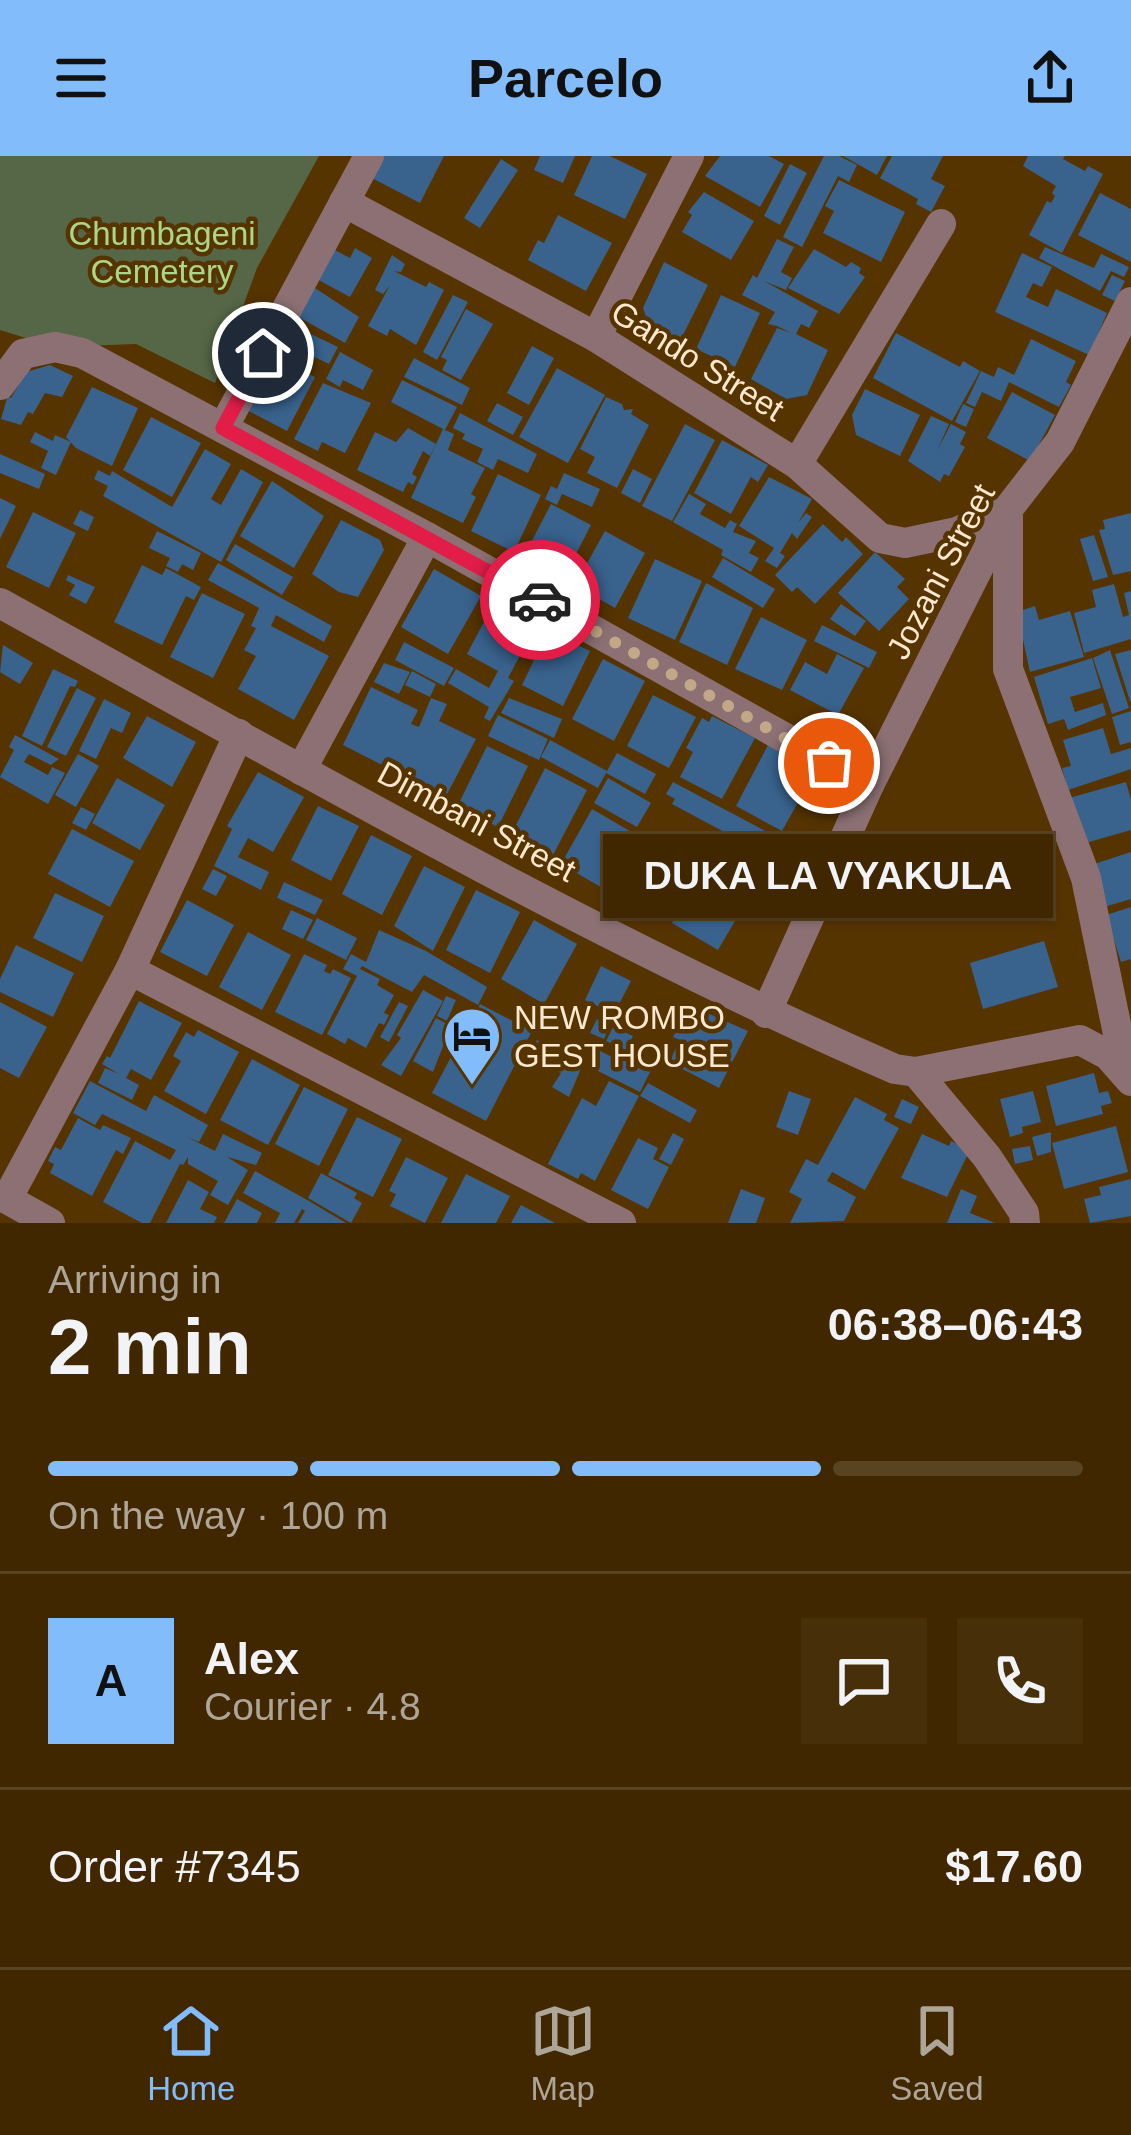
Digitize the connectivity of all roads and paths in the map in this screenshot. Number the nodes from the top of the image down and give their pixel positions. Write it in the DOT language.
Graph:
graph roads {
  1 [pos="369,156"];
  2 [pos="688,156"];
  3 [pos="344,202"];
  4 [pos="941,224"];
  5 [pos="1131,302"];
  6 [pos="596,337"];
  7 [pos="0,385"];
  8 [pos="223,428"];
  9 [pos="796,464"];
  10 [pos="1008,509"];
  11 [pos="427,537"];
  12 [pos="0,603"];
  13 [pos="239,734"];
  14 [pos="302,770"];
  15 [pos="869,785"];
  16 [pos="130,970"];
  17 [pos="766,1013"];
  18 [pos="916,1072"];
  19 [pos="1129,1078"];
  20 [pos="3,1197"];
  21 [pos="50,1223"];
  22 [pos="621,1223"];
  23 [pos="1025,1223"];
  1 -- 3 [label="street"];
  2 -- 6 [label="street"];
  3 -- 6 [label="street, Gando Street"];
  3 -- 8 [label="street"];
  4 -- 9 [label="street"];
  5 -- 10 [label="street, Jozani Street"];
  6 -- 9 [label="street, Gando Street"];
  7 -- 8 [label="street"];
  8 -- 11 [label="street"];
  9 -- 10 [label="street, Gando Street"];
  10 -- 15 [label="street, Jozani Street"];
  10 -- 19 [label="street"];
  11 -- 14 [label="street"];
  11 -- 15 [label="street"];
  12 -- 13 [label="street, Dimbani Street"];
  13 -- 14 [label="street, Dimbani Street"];
  13 -- 16 [label="street"];
  14 -- 17 [label="street, Dimbani Street"];
  15 -- 17 [label="street, Jozani Street"];
  16 -- 20 [label="street"];
  16 -- 22 [label="street"];
  17 -- 18 [label="street, Dimbani Street"];
  18 -- 19 [label="street, Dimbani Street"];
  18 -- 23 [label="street"];
  20 -- 21 [label="street"];
}
